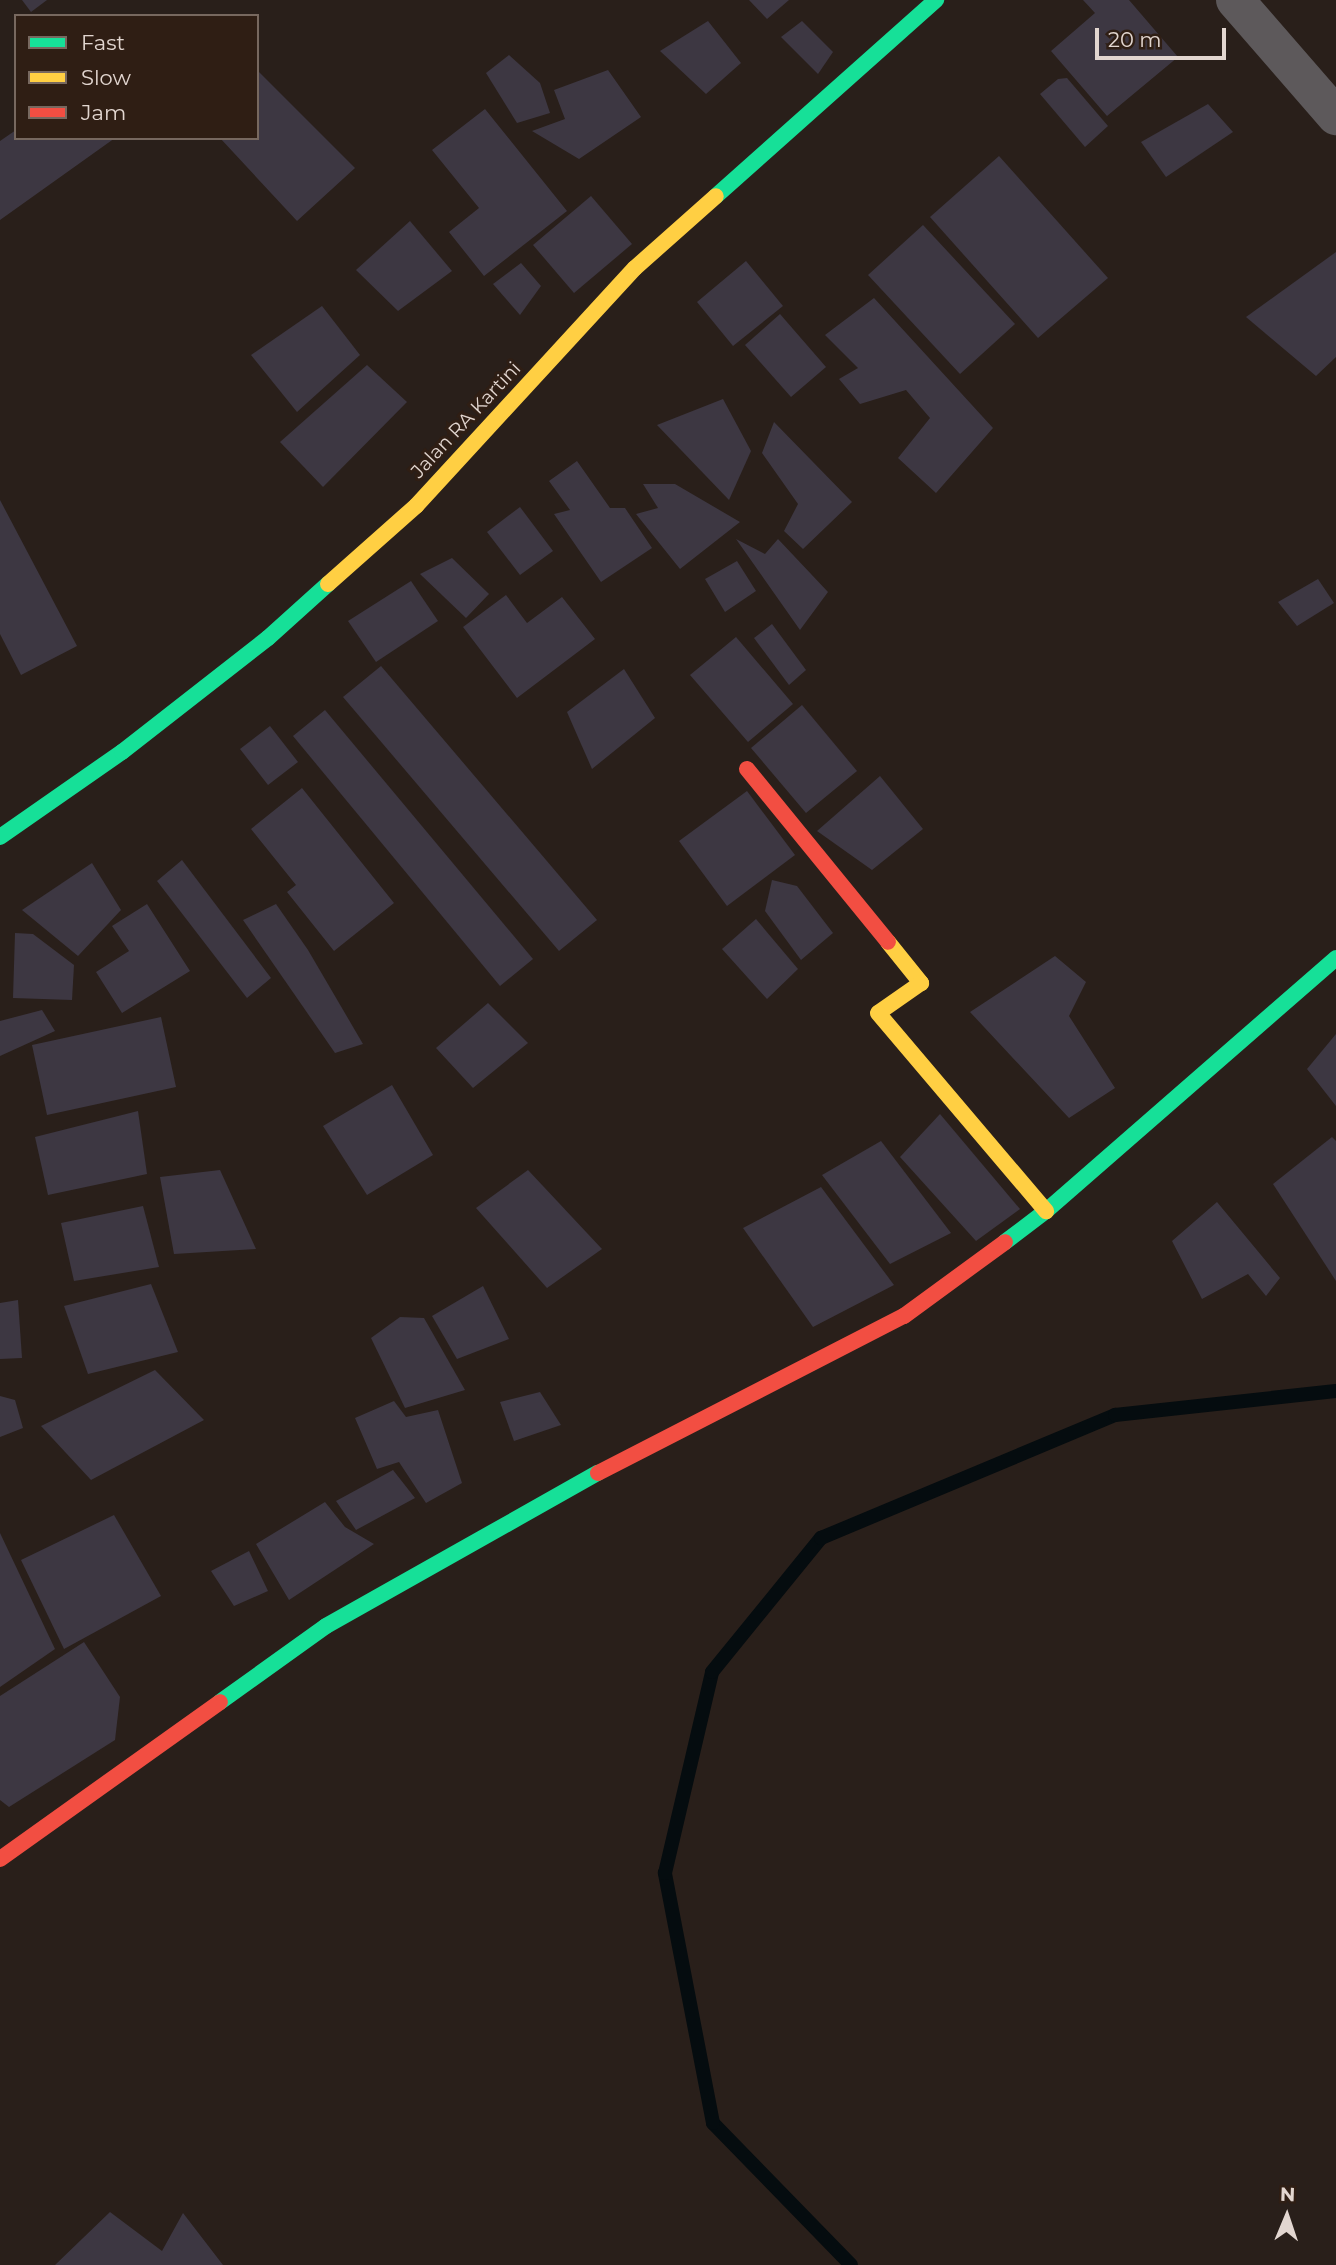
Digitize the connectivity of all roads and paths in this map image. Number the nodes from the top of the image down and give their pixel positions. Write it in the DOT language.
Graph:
graph roads {
  1 [pos="936,0"];
  2 [pos="1234,0"];
  3 [pos="1336,116"];
  4 [pos="747,769"];
  5 [pos="0,837"];
  6 [pos="1336,958"];
  7 [pos="1046,1211"];
  8 [pos="0,1859"];
  1 -- 5 [label="street, Jalan RA Kartini"];
  2 -- 3 [label="street"];
  4 -- 7 [label="street"];
  6 -- 7 [label="street"];
  7 -- 8 [label="street"];
}
